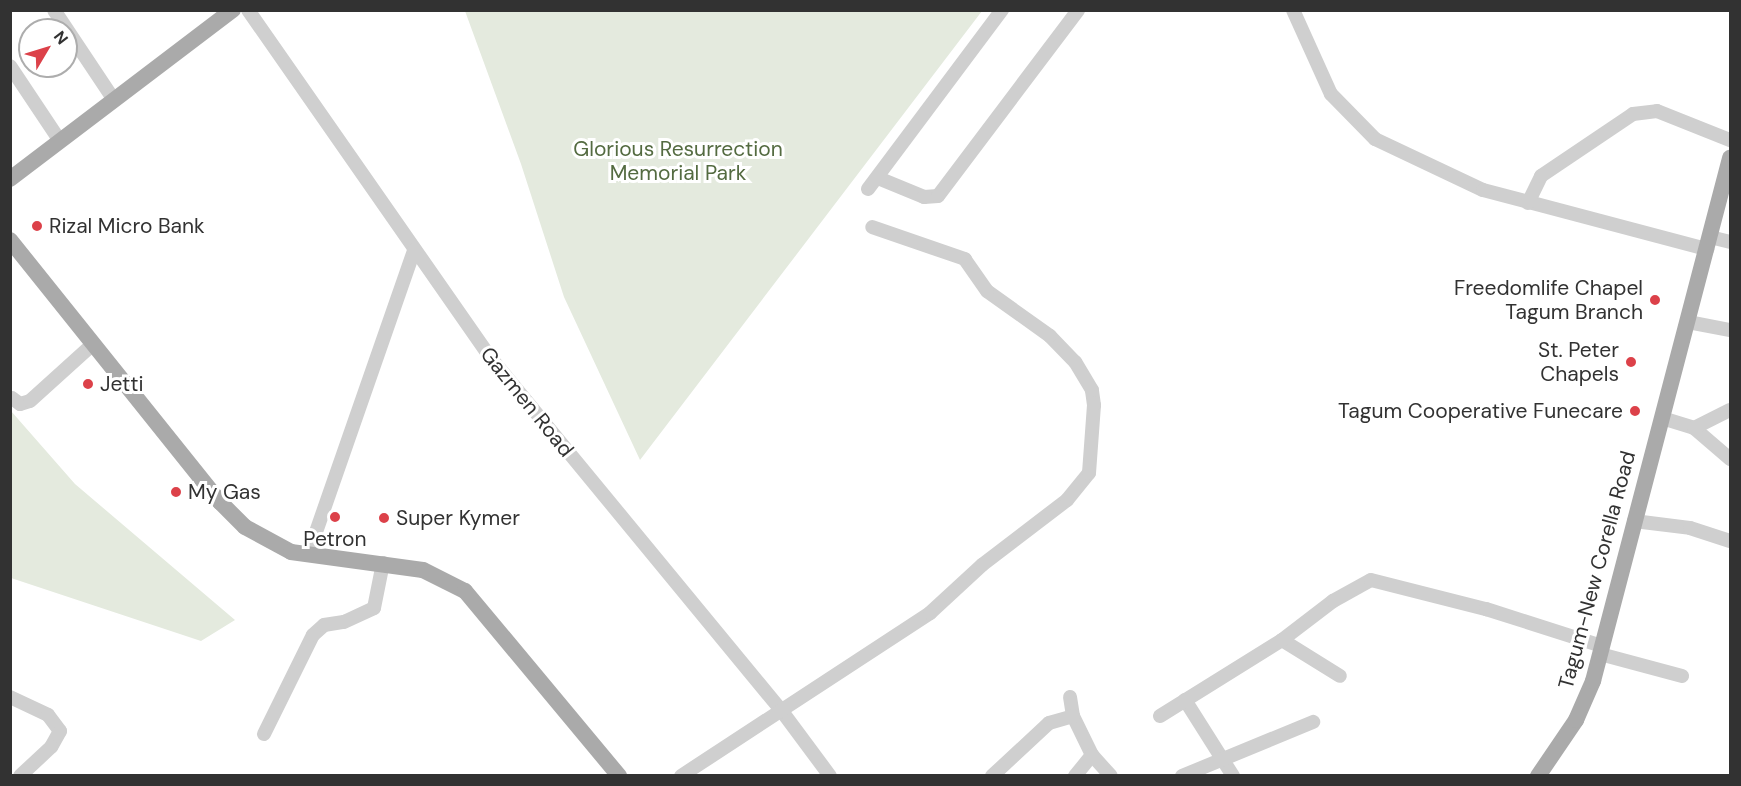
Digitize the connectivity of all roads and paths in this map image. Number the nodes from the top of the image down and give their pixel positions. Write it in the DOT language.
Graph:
graph roads {
  1 [pos="54,10"];
  2 [pos="232,10"];
  3 [pos="248,10"];
  4 [pos="1002,10"];
  5 [pos="1078,10"];
  6 [pos="1293,10"];
  7 [pos="10,66"];
  8 [pos="15,82"];
  9 [pos="114,100"];
  10 [pos="1731,140"];
  11 [pos="60,141"];
  12 [pos="1731,158"];
  13 [pos="878,178"];
  14 [pos="10,179"];
  15 [pos="1727,183"];
  16 [pos="868,189"];
  17 [pos="1528,203"];
  18 [pos="872,227"];
  19 [pos="10,240"];
  20 [pos="1731,242"];
  21 [pos="1708,243"];
  22 [pos="414,250"];
  23 [pos="1688,322"];
  24 [pos="1731,330"];
  25 [pos="93,344"];
  26 [pos="12,398"];
  27 [pos="1731,410"];
  28 [pos="1662,418"];
  29 [pos="1694,428"];
  30 [pos="1731,459"];
  31 [pos="1634,521"];
  32 [pos="1731,541"];
  33 [pos="308,555"];
  34 [pos="383,563"];
  35 [pos="1282,640"];
  36 [pos="1601,650"];
  37 [pos="1340,676"];
  38 [pos="1682,676"];
  39 [pos="10,697"];
  40 [pos="1070,697"];
  41 [pos="1185,700"];
  42 [pos="781,710"];
  43 [pos="1073,716"];
  44 [pos="1160,716"];
  45 [pos="1313,722"];
  46 [pos="264,734"];
  47 [pos="1092,755"];
  48 [pos="1224,757"];
  49 [pos="20,776"];
  50 [pos="619,776"];
  51 [pos="681,776"];
  52 [pos="830,776"];
  53 [pos="992,776"];
  54 [pos="1075,776"];
  55 [pos="1111,776"];
  56 [pos="1182,776"];
  57 [pos="1233,776"];
  58 [pos="1538,776"];
  1 -- 9 [label="street"];
  2 -- 9 [label="main road"];
  3 -- 22 [label="street, Gazmen Road"];
  4 -- 13 [label="street"];
  5 -- 13 [label="street"];
  6 -- 17 [label="street"];
  7 -- 8 [label="street"];
  8 -- 11 [label="street"];
  9 -- 11 [label="main road"];
  10 -- 17 [label="street"];
  11 -- 14 [label="main road"];
  12 -- 15 [label="main road, Tagum-New Corella Road"];
  13 -- 16 [label="street"];
  15 -- 21 [label="main road, Tagum-New Corella Road"];
  17 -- 21 [label="street"];
  18 -- 42 [label="street"];
  19 -- 25 [label="main road"];
  20 -- 21 [label="street"];
  21 -- 23 [label="main road, Tagum-New Corella Road"];
  22 -- 33 [label="street"];
  22 -- 42 [label="street, Gazmen Road"];
  23 -- 24 [label="street"];
  23 -- 28 [label="main road, Tagum-New Corella Road"];
  25 -- 26 [label="street"];
  25 -- 33 [label="main road"];
  27 -- 29 [label="street"];
  28 -- 29 [label="street"];
  28 -- 31 [label="main road, Tagum-New Corella Road"];
  29 -- 30 [label="street"];
  31 -- 32 [label="street"];
  31 -- 36 [label="main road, Tagum-New Corella Road"];
  33 -- 34 [label="main road"];
  34 -- 46 [label="street"];
  34 -- 50 [label="main road"];
  35 -- 36 [label="street"];
  35 -- 37 [label="street"];
  35 -- 41 [label="street"];
  36 -- 38 [label="street"];
  36 -- 58 [label="main road, Tagum-New Corella Road"];
  39 -- 49 [label="street"];
  40 -- 43 [label="street"];
  41 -- 44 [label="street"];
  41 -- 48 [label="street"];
  42 -- 51 [label="street"];
  42 -- 52 [label="street, Gazmen Road"];
  43 -- 47 [label="street"];
  43 -- 53 [label="street"];
  45 -- 48 [label="street"];
  47 -- 54 [label="street"];
  47 -- 55 [label="street"];
  48 -- 56 [label="street"];
  48 -- 57 [label="street"];
}
